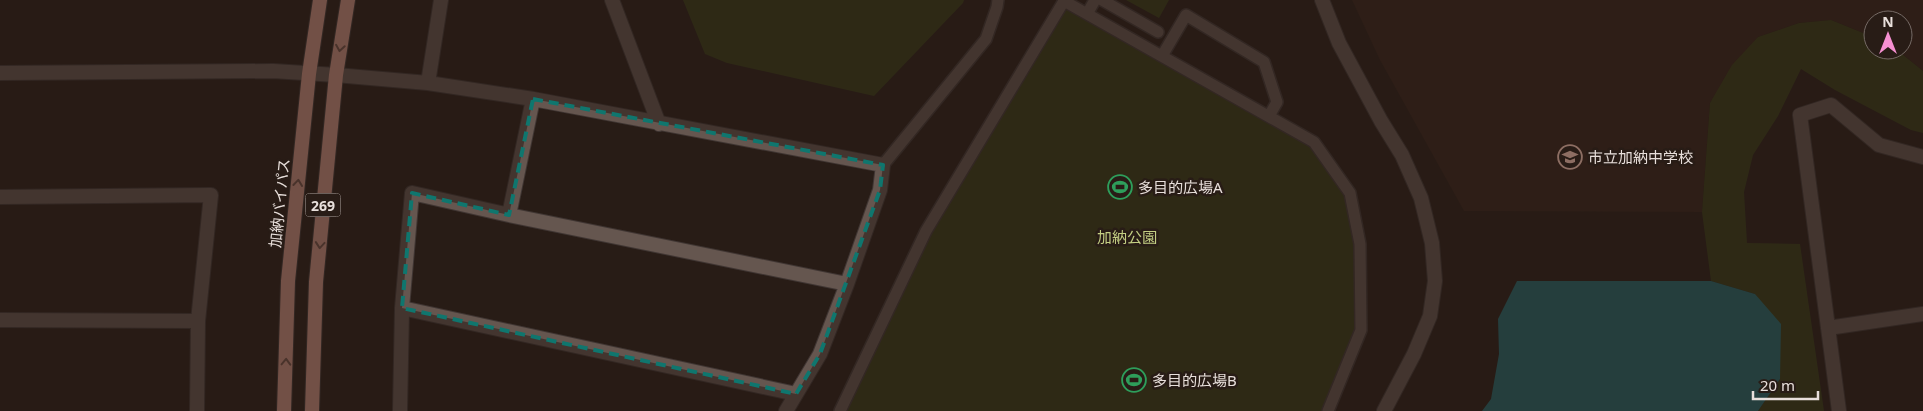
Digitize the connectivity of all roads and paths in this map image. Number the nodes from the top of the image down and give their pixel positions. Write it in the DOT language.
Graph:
graph roads {
  1 [pos="320,0"];
  2 [pos="348,0"];
  3 [pos="441,0"];
  4 [pos="612,0"];
  5 [pos="998,0"];
  6 [pos="1064,0"];
  7 [pos="1095,0"];
  8 [pos="1102,0"];
  9 [pos="1322,0"];
  10 [pos="1087,14"];
  11 [pos="1158,32"];
  12 [pos="1162,56"];
  13 [pos="0,73"];
  14 [pos="308,74"];
  15 [pos="336,75"];
  16 [pos="428,83"];
  17 [pos="533,99"];
  18 [pos="1269,116"];
  19 [pos="659,124"];
  20 [pos="1923,156"];
  21 [pos="883,166"];
  22 [pos="0,197"];
  23 [pos="509,214"];
  24 [pos="847,284"];
  25 [pos="402,308"];
  26 [pos="1923,314"];
  27 [pos="0,320"];
  28 [pos="198,321"];
  29 [pos="1828,328"];
  30 [pos="796,394"];
  31 [pos="197,411"];
  32 [pos="284,411"];
  33 [pos="312,411"];
  34 [pos="400,411"];
  35 [pos="786,411"];
  36 [pos="840,411"];
  37 [pos="1328,411"];
  38 [pos="1384,411"];
  39 [pos="1839,411"];
  1 -- 14 [label="highway, 加納バイパス / 269"];
  2 -- 15 [label="highway, 269, one-way"];
  3 -- 16 [label="street"];
  4 -- 19 [label="street"];
  5 -- 21 [label="lane"];
  6 -- 10 [label="lane"];
  6 -- 36 [label="lane"];
  7 -- 10 [label="lane"];
  8 -- 11 [label="lane"];
  9 -- 38 [label="street"];
  10 -- 12 [label="lane"];
  12 -- 18 [label="lane"];
  12 -- 18 [label="lane"];
  13 -- 14 [label="street"];
  14 -- 15 [label="street"];
  32 -- 14 [label="highway, 加納バイパス / 269, one-way"];
  15 -- 16 [label="street"];
  15 -- 33 [label="highway, 269, one-way"];
  16 -- 17 [label="street"];
  17 -- 19 [label="street"];
  17 -- 23 [label="street"];
  18 -- 37 [label="lane"];
  19 -- 21 [label="street"];
  20 -- 29 [label="street"];
  21 -- 24 [label="street"];
  22 -- 28 [label="street"];
  23 -- 24 [label="street"];
  23 -- 25 [label="street"];
  24 -- 30 [label="street"];
  25 -- 30 [label="street"];
  25 -- 34 [label="street"];
  26 -- 29 [label="street"];
  27 -- 28 [label="street"];
  28 -- 31 [label="street"];
  29 -- 39 [label="street"];
  30 -- 35 [label="street"];
}
